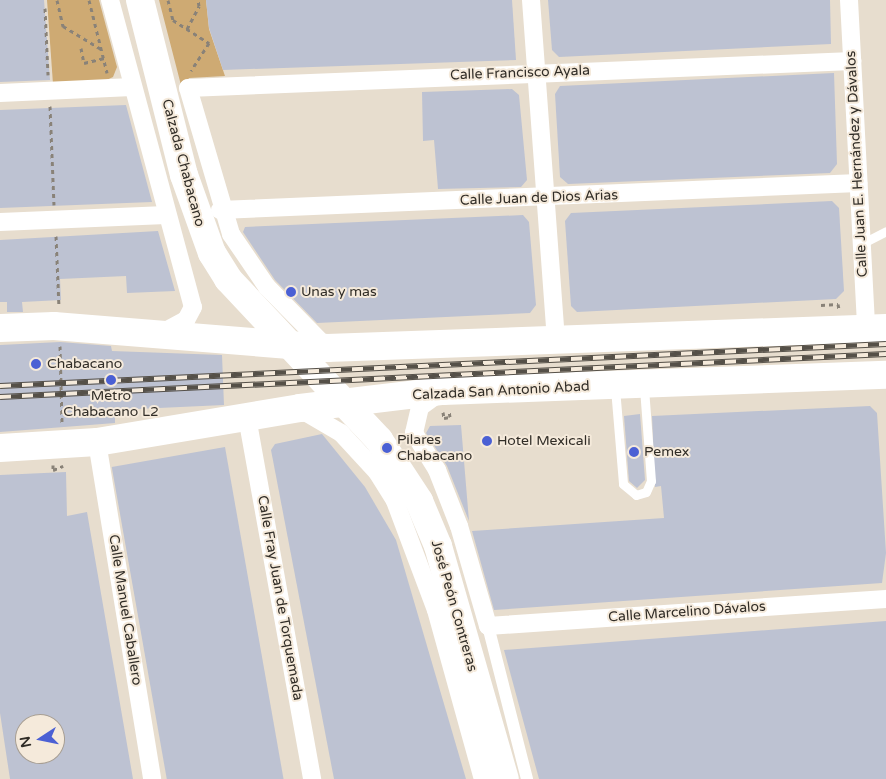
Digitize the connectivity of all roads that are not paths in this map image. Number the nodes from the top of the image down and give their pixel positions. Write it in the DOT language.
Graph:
graph roads {
  1 [pos="110,0"];
  2 [pos="140,0"];
  3 [pos="531,0"];
  4 [pos="849,0"];
  5 [pos="852,61"];
  6 [pos="536,72"];
  7 [pos="132,87"];
  8 [pos="188,88"];
  9 [pos="0,93"];
  10 [pos="858,183"];
  11 [pos="546,198"];
  12 [pos="220,210"];
  13 [pos="166,215"];
  14 [pos="0,222"];
  15 [pos="886,231"];
  16 [pos="861,244"];
  17 [pos="0,328"];
  18 [pos="876,328"];
  19 [pos="157,336"];
  20 [pos="556,341"];
  21 [pos="328,348"];
  22 [pos="886,375"];
  23 [pos="319,376"];
  24 [pos="644,384"];
  25 [pos="615,386"];
  26 [pos="443,405"];
  27 [pos="300,408"];
  28 [pos="248,416"];
  29 [pos="97,442"];
  30 [pos="0,448"];
  31 [pos="886,599"];
  32 [pos="488,626"];
  33 [pos="505,778"];
  34 [pos="152,779"];
  35 [pos="312,779"];
  1 -- 7 [label="street"];
  2 -- 23 [label="main road, Calzada Chabacano"];
  3 -- 6 [label="street"];
  4 -- 5 [label="street, Calle Juan E. Hernández y Dávalos"];
  5 -- 6 [label="street, Calle Francisco Ayala"];
  5 -- 10 [label="street, Calle Juan E. Hernández y Dávalos"];
  6 -- 8 [label="street, Calle Francisco Ayala"];
  6 -- 11 [label="street"];
  7 -- 9 [label="street"];
  7 -- 13 [label="street"];
  8 -- 12 [label="street, Calzada Chabacano"];
  10 -- 11 [label="street, Calle Juan de Dios Arias"];
  10 -- 16 [label="street, Calle Juan E. Hernández y Dávalos"];
  11 -- 12 [label="street, Calle Juan de Dios Arias"];
  11 -- 20 [label="street"];
  12 -- 21 [label="street, Calzada Chabacano"];
  13 -- 14 [label="street"];
  13 -- 19 [label="street"];
  15 -- 16 [label="lane"];
  16 -- 18 [label="street, Calle Juan E. Hernández y Dávalos"];
  17 -- 19 [label="main road"];
  18 -- 20 [label="main road"];
  19 -- 21 [label="main road"];
  20 -- 21 [label="main road"];
  22 -- 24 [label="main road, Calzada San Antonio Abad"];
  23 -- 33 [label="main road, José Peón Contreras"];
  24 -- 25 [label="main road, Calzada San Antonio Abad"];
  24 -- 25 [label="lane"];
  25 -- 26 [label="main road, Calzada San Antonio Abad"];
  26 -- 27 [label="main road, Calzada San Antonio Abad"];
  26 -- 32 [label="street, José Peón Contreras"];
  27 -- 28 [label="main road, Calzada San Antonio Abad"];
  27 -- 33 [label="street, José Peón Contreras"];
  28 -- 29 [label="main road, Calzada San Antonio Abad"];
  28 -- 35 [label="street, Calle Fray Juan de Torquemada"];
  29 -- 30 [label="main road, Calzada San Antonio Abad"];
  29 -- 34 [label="street, Calle Manuel Caballero"];
  31 -- 32 [label="street, Calle Marcelino Dávalos"];
  32 -- 33 [label="street"];
}
